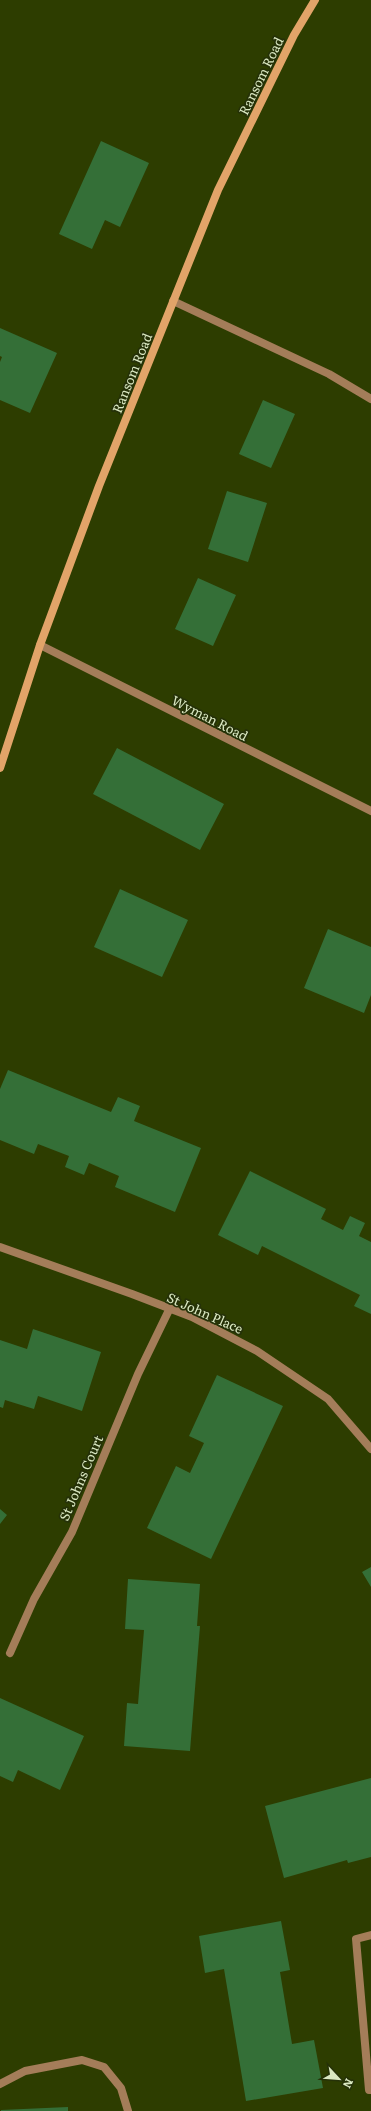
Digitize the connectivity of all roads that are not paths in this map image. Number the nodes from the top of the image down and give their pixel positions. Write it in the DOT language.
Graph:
graph roads {
  1 [pos="315,0"];
  2 [pos="173,302"];
  3 [pos="371,399"];
  4 [pos="40,645"];
  5 [pos="0,768"];
  6 [pos="371,811"];
  7 [pos="0,1247"];
  8 [pos="169,1310"];
  9 [pos="371,1449"];
  10 [pos="10,1653"];
  11 [pos="371,1935"];
  12 [pos="0,2084"];
  13 [pos="371,2090"];
  14 [pos="128,2111"];
  1 -- 2 [label="street, Ransom Road"];
  2 -- 3 [label="street"];
  2 -- 4 [label="street, Ransom Road"];
  4 -- 5 [label="street, Ransom Road"];
  4 -- 6 [label="street, Wyman Road"];
  7 -- 8 [label="street, St John Place"];
  8 -- 9 [label="street, St John Place"];
  8 -- 10 [label="street, St Johns Court"];
  11 -- 13 [label="street"];
  12 -- 14 [label="street"];
}
